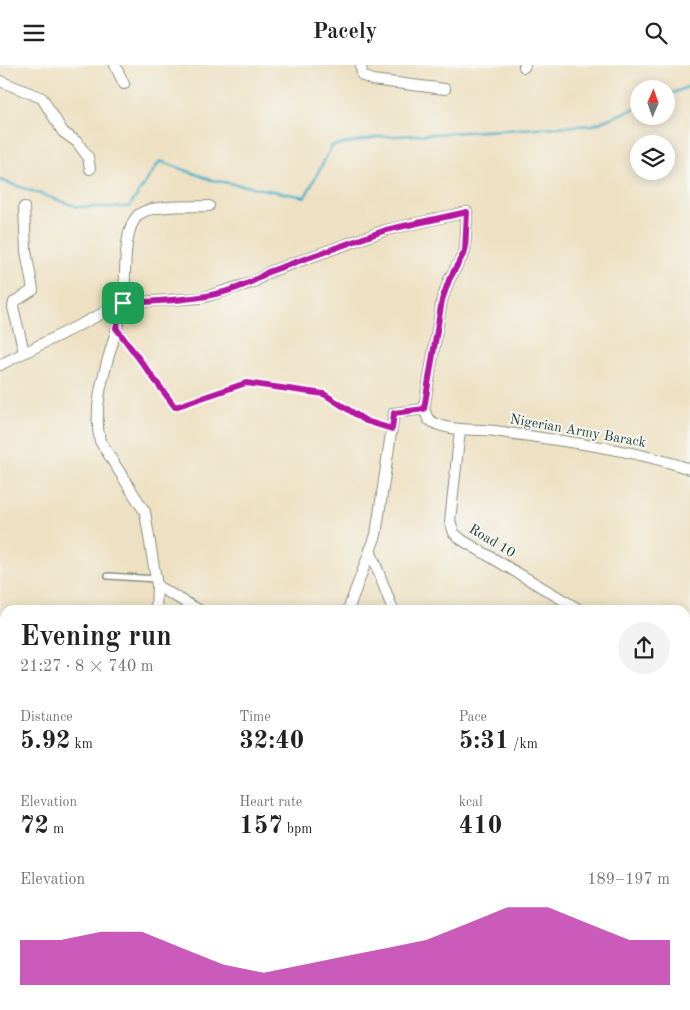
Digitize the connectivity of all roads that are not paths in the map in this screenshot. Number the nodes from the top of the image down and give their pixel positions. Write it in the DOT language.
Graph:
graph roads {
  1 [pos="115,65"];
  2 [pos="361,65"];
  3 [pos="0,81"];
  4 [pos="124,84"];
  5 [pos="445,89"];
  6 [pos="90,169"];
  7 [pos="209,206"];
  8 [pos="24,207"];
  9 [pos="123,303"];
  10 [pos="24,352"];
  11 [pos="0,365"];
  12 [pos="424,409"];
  13 [pos="460,430"];
  14 [pos="690,469"];
  15 [pos="370,550"];
  16 [pos="108,576"];
  17 [pos="157,582"];
  18 [pos="156,605"];
  19 [pos="192,605"];
  20 [pos="350,605"];
  21 [pos="391,605"];
  22 [pos="571,605"];
  1 -- 4 [label="street"];
  2 -- 5 [label="street"];
  3 -- 6 [label="street"];
  7 -- 9 [label="street"];
  8 -- 10 [label="street"];
  9 -- 10 [label="street"];
  9 -- 12 [label="street"];
  9 -- 17 [label="street"];
  10 -- 11 [label="street"];
  12 -- 13 [label="street, Nigerian Army Barack"];
  12 -- 15 [label="street"];
  13 -- 14 [label="street, Nigerian Army Barack"];
  13 -- 22 [label="street, Road 10"];
  15 -- 20 [label="street"];
  15 -- 21 [label="street"];
  16 -- 17 [label="lane"];
  17 -- 18 [label="street"];
  17 -- 19 [label="street"];
}
